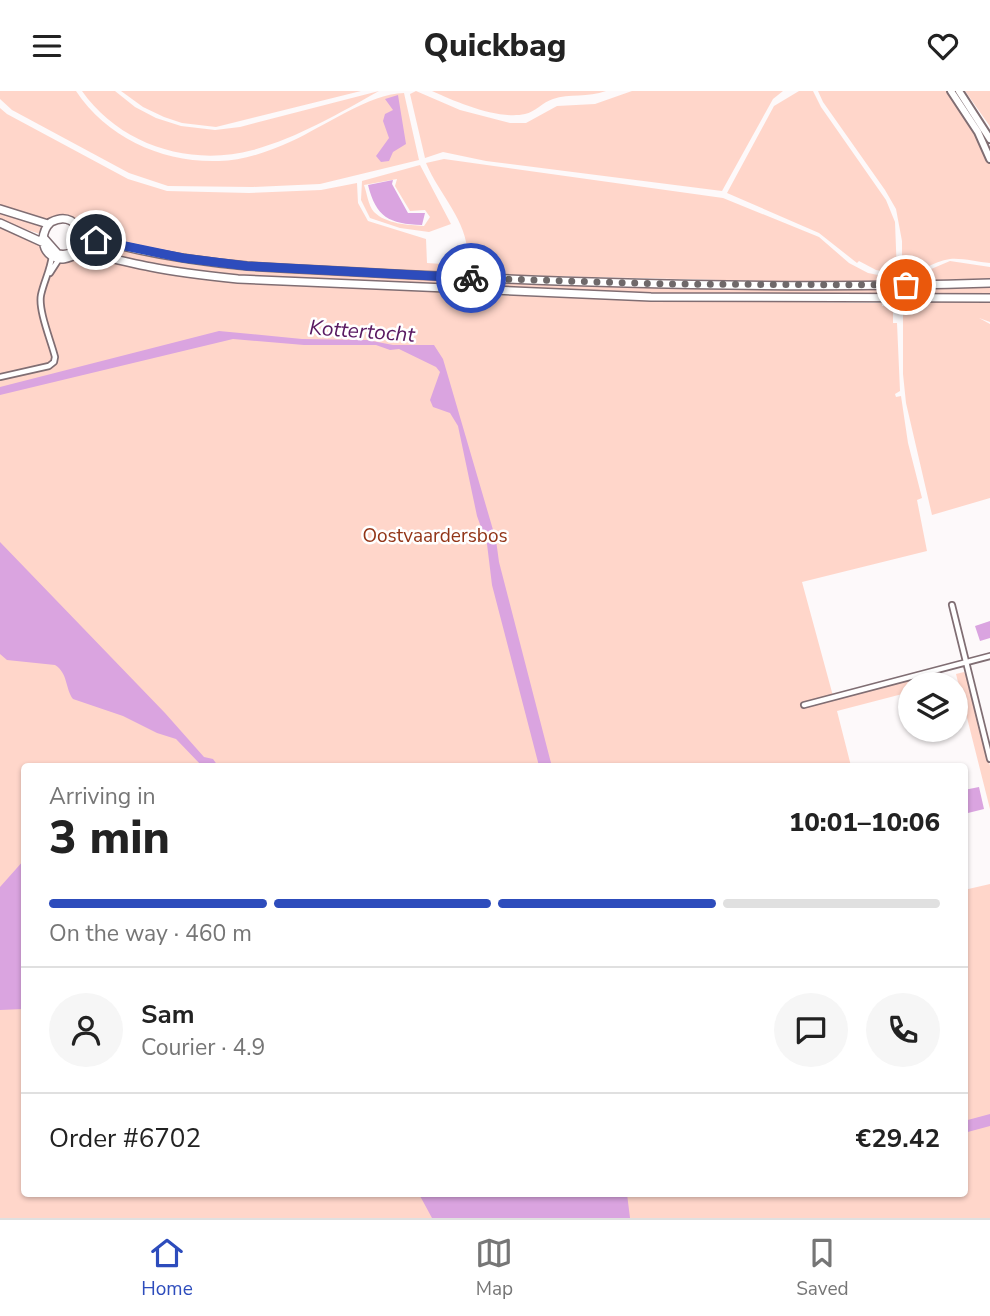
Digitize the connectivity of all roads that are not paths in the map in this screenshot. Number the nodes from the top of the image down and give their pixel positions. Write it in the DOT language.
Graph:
graph roads {
  1 [pos="951,91"];
  2 [pos="958,91"];
  3 [pos="990,139"];
  4 [pos="990,159"];
  5 [pos="0,209"];
  6 [pos="0,223"];
  7 [pos="48,223"];
  8 [pos="80,234"];
  9 [pos="43,240"];
  10 [pos="74,252"];
  11 [pos="58,256"];
  12 [pos="990,283"];
  13 [pos="990,298"];
  14 [pos="0,377"];
  15 [pos="951,605"];
  16 [pos="990,656"];
  17 [pos="966,663"];
  18 [pos="804,705"];
  19 [pos="990,759"];
  1 -- 4 [label="main road"];
  2 -- 3 [label="main road"];
  5 -- 7 [label="highway"];
  6 -- 9 [label="highway"];
  7 -- 8 [label="highway"];
  7 -- 9 [label="highway"];
  8 -- 10 [label="highway"];
  8 -- 12 [label="highway"];
  9 -- 11 [label="highway"];
  9 -- 11 [label="highway"];
  10 -- 11 [label="highway"];
  10 -- 13 [label="highway"];
  11 -- 14 [label="street"];
  15 -- 17 [label="street"];
  16 -- 17 [label="street"];
  17 -- 18 [label="street"];
  17 -- 19 [label="street"];
}
